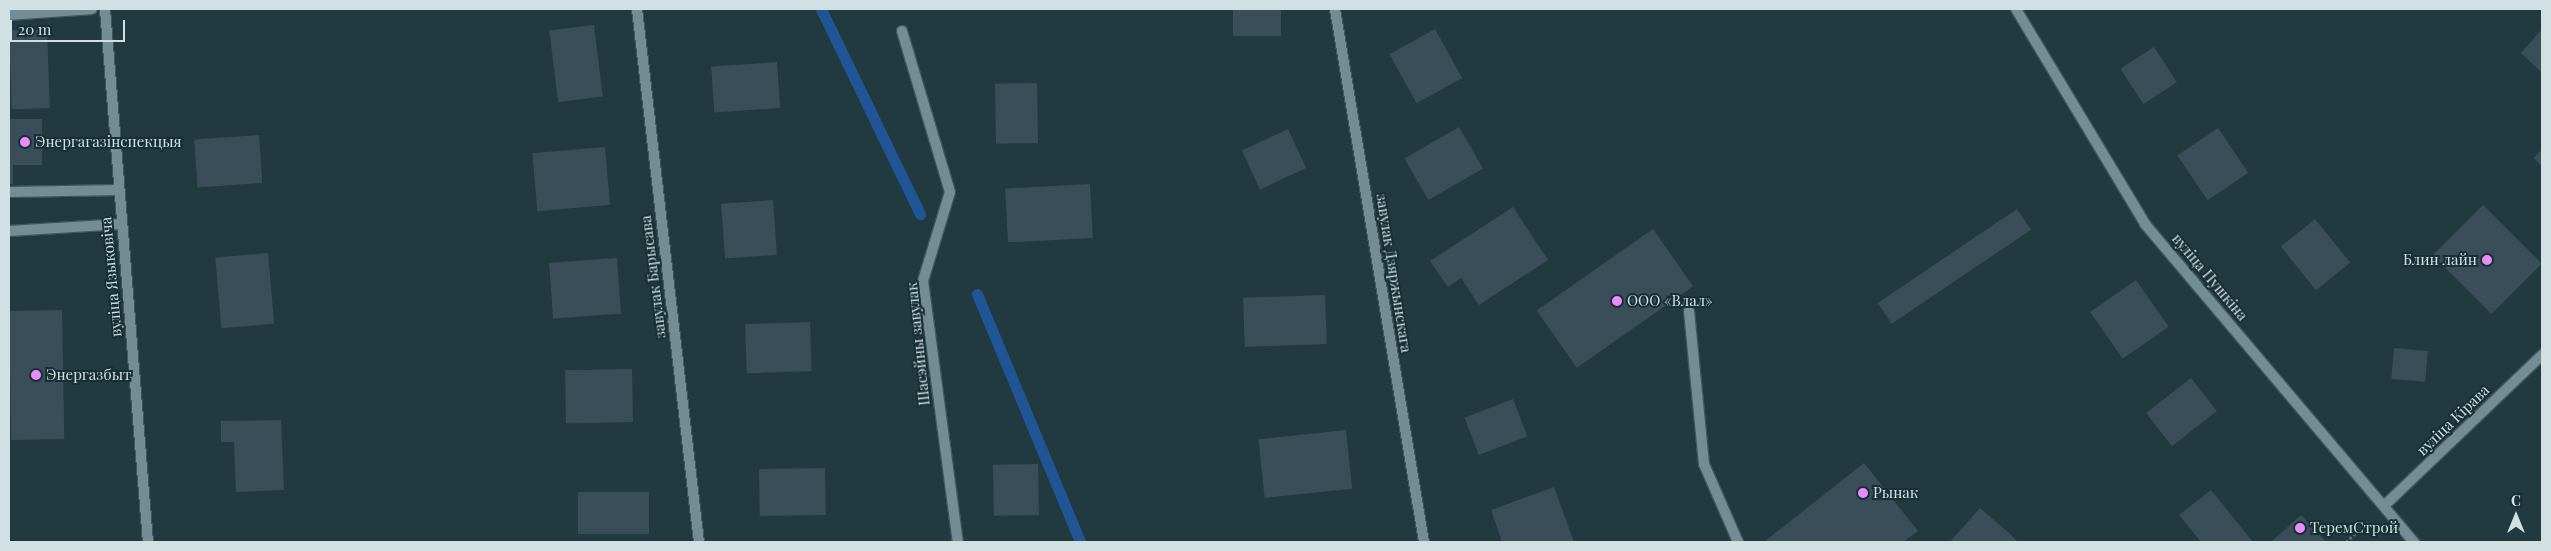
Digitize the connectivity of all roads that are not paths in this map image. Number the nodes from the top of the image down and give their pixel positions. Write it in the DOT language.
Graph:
graph roads {
  1 [pos="92,9"];
  2 [pos="105,9"];
  3 [pos="637,9"];
  4 [pos="1335,9"];
  5 [pos="2016,9"];
  6 [pos="23,12"];
  7 [pos="9,15"];
  8 [pos="902,31"];
  9 [pos="119,190"];
  10 [pos="9,192"];
  11 [pos="122,224"];
  12 [pos="9,231"];
  13 [pos="1690,310"];
  14 [pos="2542,355"];
  15 [pos="2384,506"];
  16 [pos="148,542"];
  17 [pos="699,542"];
  18 [pos="958,542"];
  19 [pos="1424,542"];
  20 [pos="1738,542"];
  21 [pos="2414,542"];
  1 -- 6 [label="street"];
  2 -- 9 [label="street, вуліца Языковіча"];
  3 -- 17 [label="street, завулак Барысава"];
  4 -- 19 [label="street, завулак Дзяржынскага"];
  5 -- 15 [label="street, вуліца Пушкіна"];
  6 -- 7 [label="street"];
  8 -- 18 [label="street, Шасэйны завулак"];
  9 -- 10 [label="street"];
  9 -- 11 [label="street, вуліца Языковіча"];
  11 -- 12 [label="street"];
  11 -- 16 [label="street, вуліца Языковіча"];
  13 -- 20 [label="street"];
  14 -- 15 [label="street, вуліца Кірава"];
  15 -- 21 [label="street, вуліца Пушкіна"];
}
